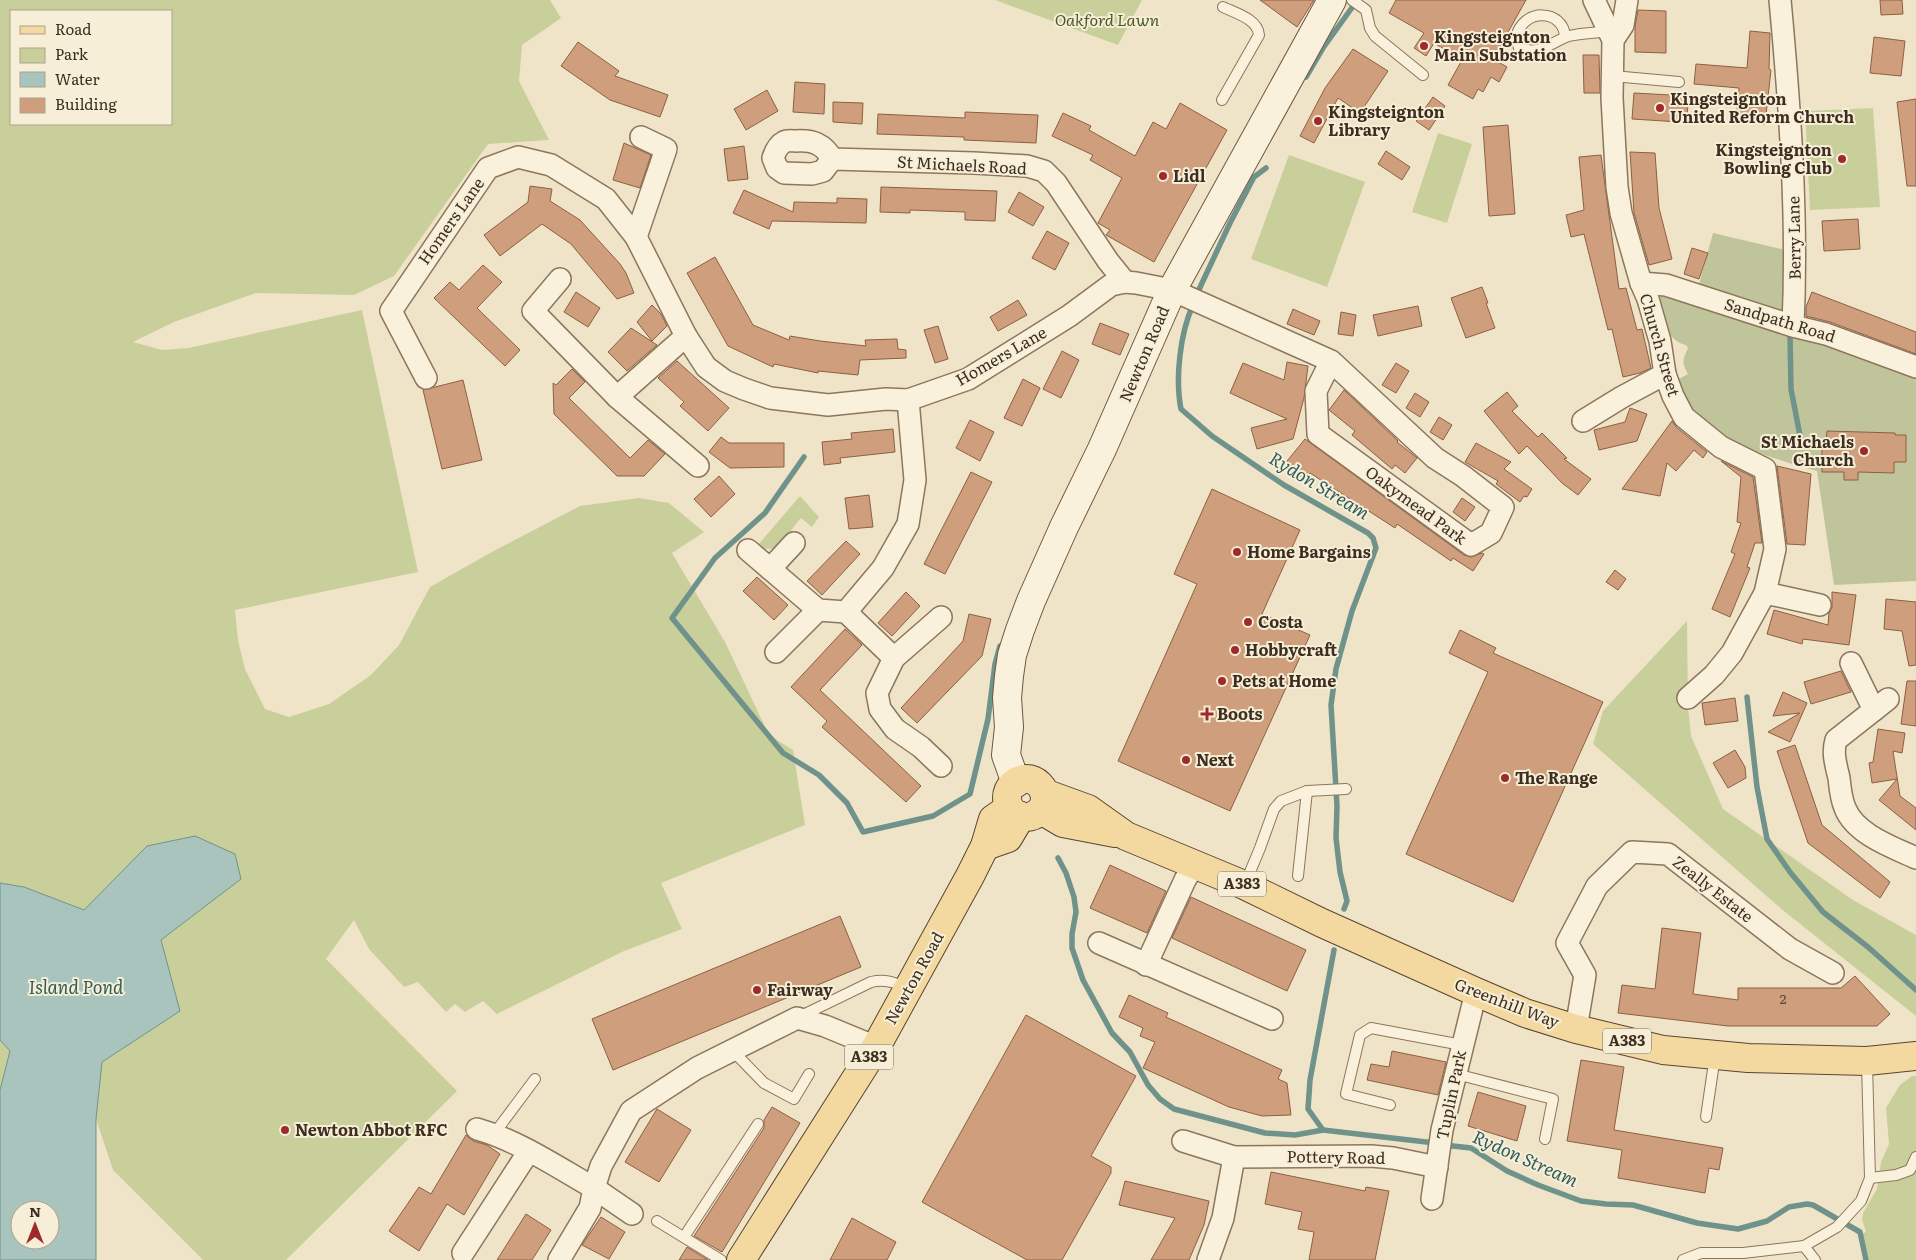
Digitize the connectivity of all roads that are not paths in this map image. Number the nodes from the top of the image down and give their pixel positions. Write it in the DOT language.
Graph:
graph roads {
  1 [pos="1332,0"];
  2 [pos="1352,0"];
  3 [pos="1594,0"];
  4 [pos="1627,0"];
  5 [pos="1780,0"];
  6 [pos="1223,6"];
  7 [pos="1611,36"];
  8 [pos="1566,37"];
  9 [pos="1423,75"];
  10 [pos="1613,76"];
  11 [pos="1679,82"];
  12 [pos="1222,100"];
  13 [pos="641,137"];
  14 [pos="832,159"];
  15 [pos="636,237"];
  16 [pos="560,279"];
  17 [pos="1125,282"];
  18 [pos="1641,283"];
  19 [pos="1179,293"];
  20 [pos="1793,326"];
  21 [pos="686,336"];
  22 [pos="1330,361"];
  23 [pos="1916,367"];
  24 [pos="1665,374"];
  25 [pos="426,378"];
  26 [pos="617,397"];
  27 [pos="908,400"];
  28 [pos="1583,421"];
  29 [pos="698,466"];
  30 [pos="794,544"];
  31 [pos="748,550"];
  32 [pos="770,569"];
  33 [pos="1765,593"];
  34 [pos="1820,605"];
  35 [pos="818,610"];
  36 [pos="846,612"];
  37 [pos="941,617"];
  38 [pos="776,652"];
  39 [pos="894,658"];
  40 [pos="1851,663"];
  41 [pos="1688,698"];
  42 [pos="941,766"];
  43 [pos="1346,789"];
  44 [pos="1307,791"];
  45 [pos="1027,798"];
  46 [pos="1916,858"];
  47 [pos="1194,865"];
  48 [pos="1298,876"];
  49 [pos="1244,885"];
  50 [pos="1099,943"];
  51 [pos="1146,965"];
  52 [pos="1833,973"];
  53 [pos="908,989"];
  54 [pos="1476,992"];
  55 [pos="797,1018"];
  56 [pos="1272,1019"];
  57 [pos="1576,1029"];
  58 [pos="1462,1045"];
  59 [pos="876,1047"];
  60 [pos="732,1050"];
  61 [pos="1715,1055"];
  62 [pos="1916,1056"];
  63 [pos="1866,1060"];
  64 [pos="809,1074"];
  65 [pos="1456,1074"];
  66 [pos="535,1079"];
  67 [pos="1390,1105"];
  68 [pos="1706,1117"];
  69 [pos="758,1124"];
  70 [pos="485,1131"];
  71 [pos="1545,1139"];
  72 [pos="1182,1141"];
  73 [pos="529,1151"];
  74 [pos="1234,1157"];
  75 [pos="1916,1157"];
  76 [pos="1437,1167"];
  77 [pos="1870,1178"];
  78 [pos="594,1188"];
  79 [pos="1432,1199"];
  80 [pos="632,1214"];
  81 [pos="657,1221"];
  82 [pos="684,1237"];
  83 [pos="1804,1246"];
  84 [pos="463,1253"];
  85 [pos="559,1260"];
  86 [pos="721,1260"];
  87 [pos="741,1260"];
  88 [pos="1208,1260"];
  89 [pos="1683,1260"];
  90 [pos="1815,1260"];
  1 -- 19 [label="main road, Newton Road"];
  2 -- 9 [label="lane"];
  3 -- 7 [label="street, Church Street"];
  4 -- 7 [label="street, Church Street"];
  5 -- 20 [label="street, Berry Lane"];
  6 -- 12 [label="lane"];
  7 -- 8 [label="lane"];
  7 -- 10 [label="street, Church Street"];
  8 -- 8 [label="lane"];
  10 -- 11 [label="lane"];
  10 -- 18 [label="street, Church Street"];
  13 -- 15 [label="street"];
  14 -- 17 [label="street, St Michaels Road"];
  15 -- 21 [label="street, Homers Lane"];
  15 -- 25 [label="street, Homers Lane"];
  16 -- 26 [label="street"];
  17 -- 19 [label="street"];
  17 -- 27 [label="street, Homers Lane"];
  18 -- 20 [label="street, Sandpath Road"];
  18 -- 24 [label="street, Church Street"];
  19 -- 22 [label="street, Oakymead Park"];
  19 -- 45 [label="main road, Newton Road"];
  20 -- 23 [label="street, Sandpath Road"];
  21 -- 26 [label="street"];
  21 -- 27 [label="street, Homers Lane"];
  22 -- 22 [label="street, Oakymead Park"];
  24 -- 28 [label="street"];
  24 -- 33 [label="street, Church Street"];
  26 -- 29 [label="street"];
  27 -- 36 [label="street"];
  30 -- 32 [label="street"];
  31 -- 32 [label="street"];
  32 -- 35 [label="street"];
  33 -- 34 [label="street"];
  33 -- 41 [label="street, Church Street"];
  35 -- 36 [label="street"];
  35 -- 38 [label="street"];
  36 -- 39 [label="street"];
  37 -- 39 [label="street"];
  39 -- 42 [label="street"];
  40 -- 46 [label="street"];
  43 -- 44 [label="lane"];
  44 -- 48 [label="lane"];
  44 -- 49 [label="lane"];
  45 -- 47 [label="main road, Greenhill Way / A383"];
  45 -- 53 [label="main road, Newton Road / A383"];
  47 -- 49 [label="main road, Greenhill Way / A383"];
  47 -- 51 [label="street"];
  49 -- 54 [label="main road, Greenhill Way / A383"];
  50 -- 51 [label="street"];
  51 -- 56 [label="street"];
  52 -- 57 [label="street, Zeally Estate"];
  53 -- 55 [label="lane"];
  53 -- 59 [label="main road, Newton Road / A383"];
  54 -- 57 [label="main road, Greenhill Way / A383"];
  54 -- 58 [label="street, Tuplin Park"];
  55 -- 59 [label="street"];
  55 -- 60 [label="street"];
  57 -- 61 [label="main road, Greenhill Way / A383"];
  58 -- 65 [label="street, Tuplin Park"];
  58 -- 67 [label="lane"];
  59 -- 87 [label="main road, Newton Road / A383"];
  60 -- 64 [label="lane"];
  60 -- 78 [label="street"];
  61 -- 63 [label="main road, Greenhill Way / A383"];
  61 -- 68 [label="lane"];
  62 -- 63 [label="main road, Greenhill Way / A383"];
  63 -- 77 [label="lane"];
  65 -- 71 [label="lane"];
  65 -- 76 [label="street, Tuplin Park"];
  66 -- 70 [label="lane"];
  69 -- 82 [label="lane"];
  70 -- 73 [label="street"];
  72 -- 74 [label="street, Pottery Road"];
  73 -- 78 [label="street"];
  73 -- 84 [label="street"];
  74 -- 76 [label="street, Pottery Road"];
  74 -- 88 [label="street"];
  75 -- 77 [label="lane"];
  76 -- 79 [label="street, Tuplin Park"];
  77 -- 83 [label="lane"];
  78 -- 80 [label="street"];
  78 -- 85 [label="street"];
  81 -- 82 [label="lane"];
  82 -- 86 [label="lane"];
  83 -- 89 [label="lane"];
  83 -- 90 [label="lane"];
}
